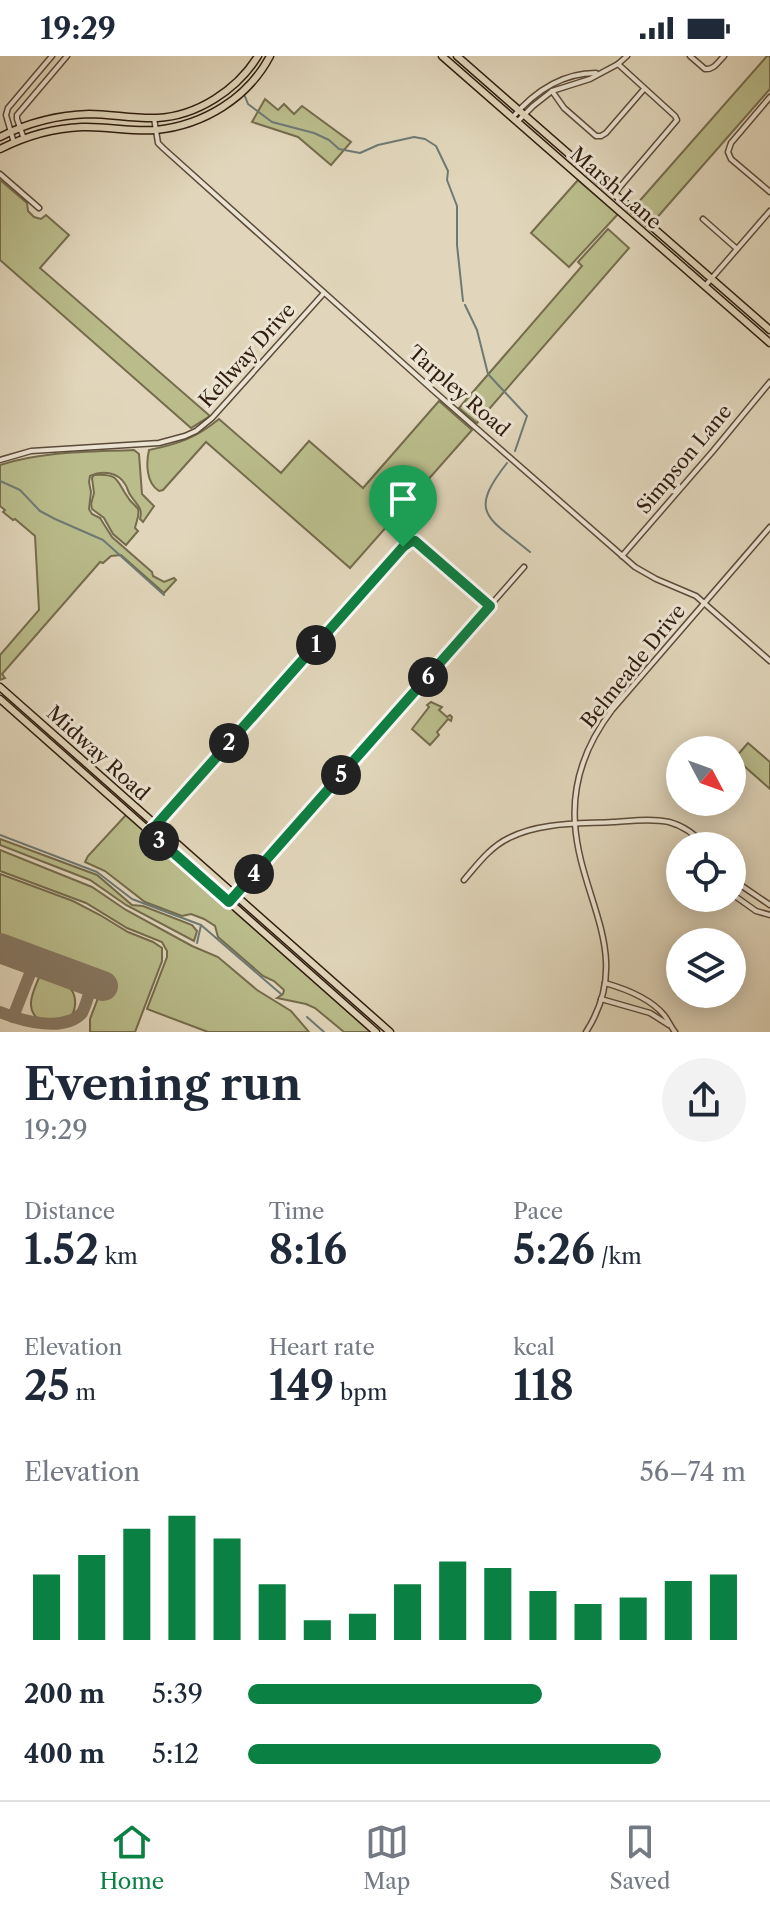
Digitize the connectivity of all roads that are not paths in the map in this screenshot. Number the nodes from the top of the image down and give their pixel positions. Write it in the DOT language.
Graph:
graph roads {
  1 [pos="52,56"];
  2 [pos="270,56"];
  3 [pos="442,56"];
  4 [pos="457,56"];
  5 [pos="627,56"];
  6 [pos="690,56"];
  7 [pos="724,56"];
  8 [pos="63,57"];
  9 [pos="257,58"];
  10 [pos="618,64"];
  11 [pos="264,66"];
  12 [pos="599,73"];
  13 [pos="644,89"];
  14 [pos="552,91"];
  15 [pos="770,97"];
  16 [pos="765,103"];
  17 [pos="770,107"];
  18 [pos="521,113"];
  19 [pos="154,118"];
  20 [pos="514,120"];
  21 [pos="20,128"];
  22 [pos="156,130"];
  23 [pos="10,132"];
  24 [pos="0,137"];
  25 [pos="24,139"];
  26 [pos="14,143"];
  27 [pos="0,149"];
  28 [pos="0,174"];
  29 [pos="770,192"];
  30 [pos="614,194"];
  31 [pos="39,208"];
  32 [pos="770,211"];
  33 [pos="703,219"];
  34 [pos="737,249"];
  35 [pos="711,279"];
  36 [pos="705,286"];
  37 [pos="324,293"];
  38 [pos="770,330"];
  39 [pos="770,343"];
  40 [pos="770,382"];
  41 [pos="0,460"];
  42 [pos="770,527"];
  43 [pos="622,556"];
  44 [pos="524,567"];
  45 [pos="705,603"];
  46 [pos="490,606"];
  47 [pos="770,660"];
  48 [pos="0,687"];
  49 [pos="0,699"];
  50 [pos="48,730"];
  51 [pos="42,737"];
  52 [pos="575,824"];
  53 [pos="156,826"];
  54 [pos="150,832"];
  55 [pos="690,832"];
  56 [pos="464,880"];
  57 [pos="746,889"];
  58 [pos="235,896"];
  59 [pos="229,902"];
  60 [pos="746,904"];
  61 [pos="770,905"];
  62 [pos="770,915"];
  63 [pos="305,957"];
  64 [pos="299,964"];
  65 [pos="605,983"];
  66 [pos="353,999"];
  67 [pos="601,999"];
  68 [pos="347,1006"];
  69 [pos="670,1026"];
  70 [pos="386,1031"];
  71 [pos="376,1032"];
  72 [pos="586,1032"];
  73 [pos="675,1032"];
  1 -- 23 [label="street"];
  2 -- 11 [label="main road"];
  3 -- 20 [label="main road, Marsh Lane"];
  4 -- 18 [label="main road, Marsh Lane"];
  5 -- 10 [label="street"];
  6 -- 7 [label="street"];
  8 -- 21 [label="street"];
  9 -- 11 [label="main road"];
  9 -- 19 [label="main road"];
  10 -- 12 [label="street"];
  10 -- 13 [label="street"];
  11 -- 22 [label="main road"];
  12 -- 14 [label="street"];
  12 -- 18 [label="street"];
  13 -- 14 [label="street"];
  13 -- 30 [label="street"];
  14 -- 18 [label="street"];
  15 -- 16 [label="street"];
  16 -- 17 [label="street"];
  16 -- 29 [label="street"];
  18 -- 20 [label="street"];
  18 -- 30 [label="main road, Marsh Lane"];
  19 -- 21 [label="main road"];
  19 -- 22 [label="street, Tarpley Road"];
  20 -- 36 [label="main road, Marsh Lane"];
  21 -- 23 [label="main road"];
  21 -- 25 [label="street"];
  22 -- 25 [label="main road"];
  22 -- 37 [label="street, Tarpley Road"];
  23 -- 24 [label="main road"];
  23 -- 26 [label="street"];
  25 -- 26 [label="main road"];
  26 -- 27 [label="main road"];
  28 -- 31 [label="street"];
  30 -- 35 [label="main road, Marsh Lane"];
  32 -- 34 [label="street"];
  33 -- 34 [label="street"];
  34 -- 35 [label="street"];
  35 -- 36 [label="street"];
  35 -- 38 [label="main road, Marsh Lane"];
  36 -- 39 [label="main road, Marsh Lane"];
  37 -- 41 [label="street, Kellway Drive"];
  37 -- 43 [label="street, Tarpley Road"];
  40 -- 43 [label="street, Simpson Lane"];
  42 -- 45 [label="street, Belmeade Drive"];
  43 -- 45 [label="street, Tarpley Road"];
  44 -- 46 [label="street"];
  45 -- 47 [label="street, Tarpley Road"];
  45 -- 52 [label="street, Belmeade Drive"];
  46 -- 53 [label="street"];
  46 -- 58 [label="street"];
  48 -- 50 [label="main road, Midway Road"];
  49 -- 51 [label="main road, Midway Road"];
  50 -- 51 [label="main road"];
  50 -- 53 [label="main road, Midway Road"];
  51 -- 54 [label="main road, Midway Road"];
  52 -- 55 [label="street"];
  52 -- 56 [label="street"];
  52 -- 65 [label="street, Belmeade Drive"];
  53 -- 54 [label="street"];
  53 -- 58 [label="main road, Midway Road"];
  54 -- 59 [label="main road, Midway Road"];
  57 -- 61 [label="street"];
  58 -- 59 [label="street"];
  58 -- 63 [label="main road, Midway Road"];
  59 -- 64 [label="main road, Midway Road"];
  60 -- 62 [label="street"];
  63 -- 64 [label="main road"];
  63 -- 66 [label="main road, Midway Road"];
  64 -- 68 [label="main road, Midway Road"];
  65 -- 67 [label="street, Belmeade Drive"];
  65 -- 69 [label="street"];
  66 -- 68 [label="main road"];
  66 -- 70 [label="main road, Midway Road"];
  67 -- 69 [label="street"];
  67 -- 72 [label="street, Belmeade Drive"];
  68 -- 71 [label="main road, Midway Road"];
  69 -- 73 [label="street"];
}
